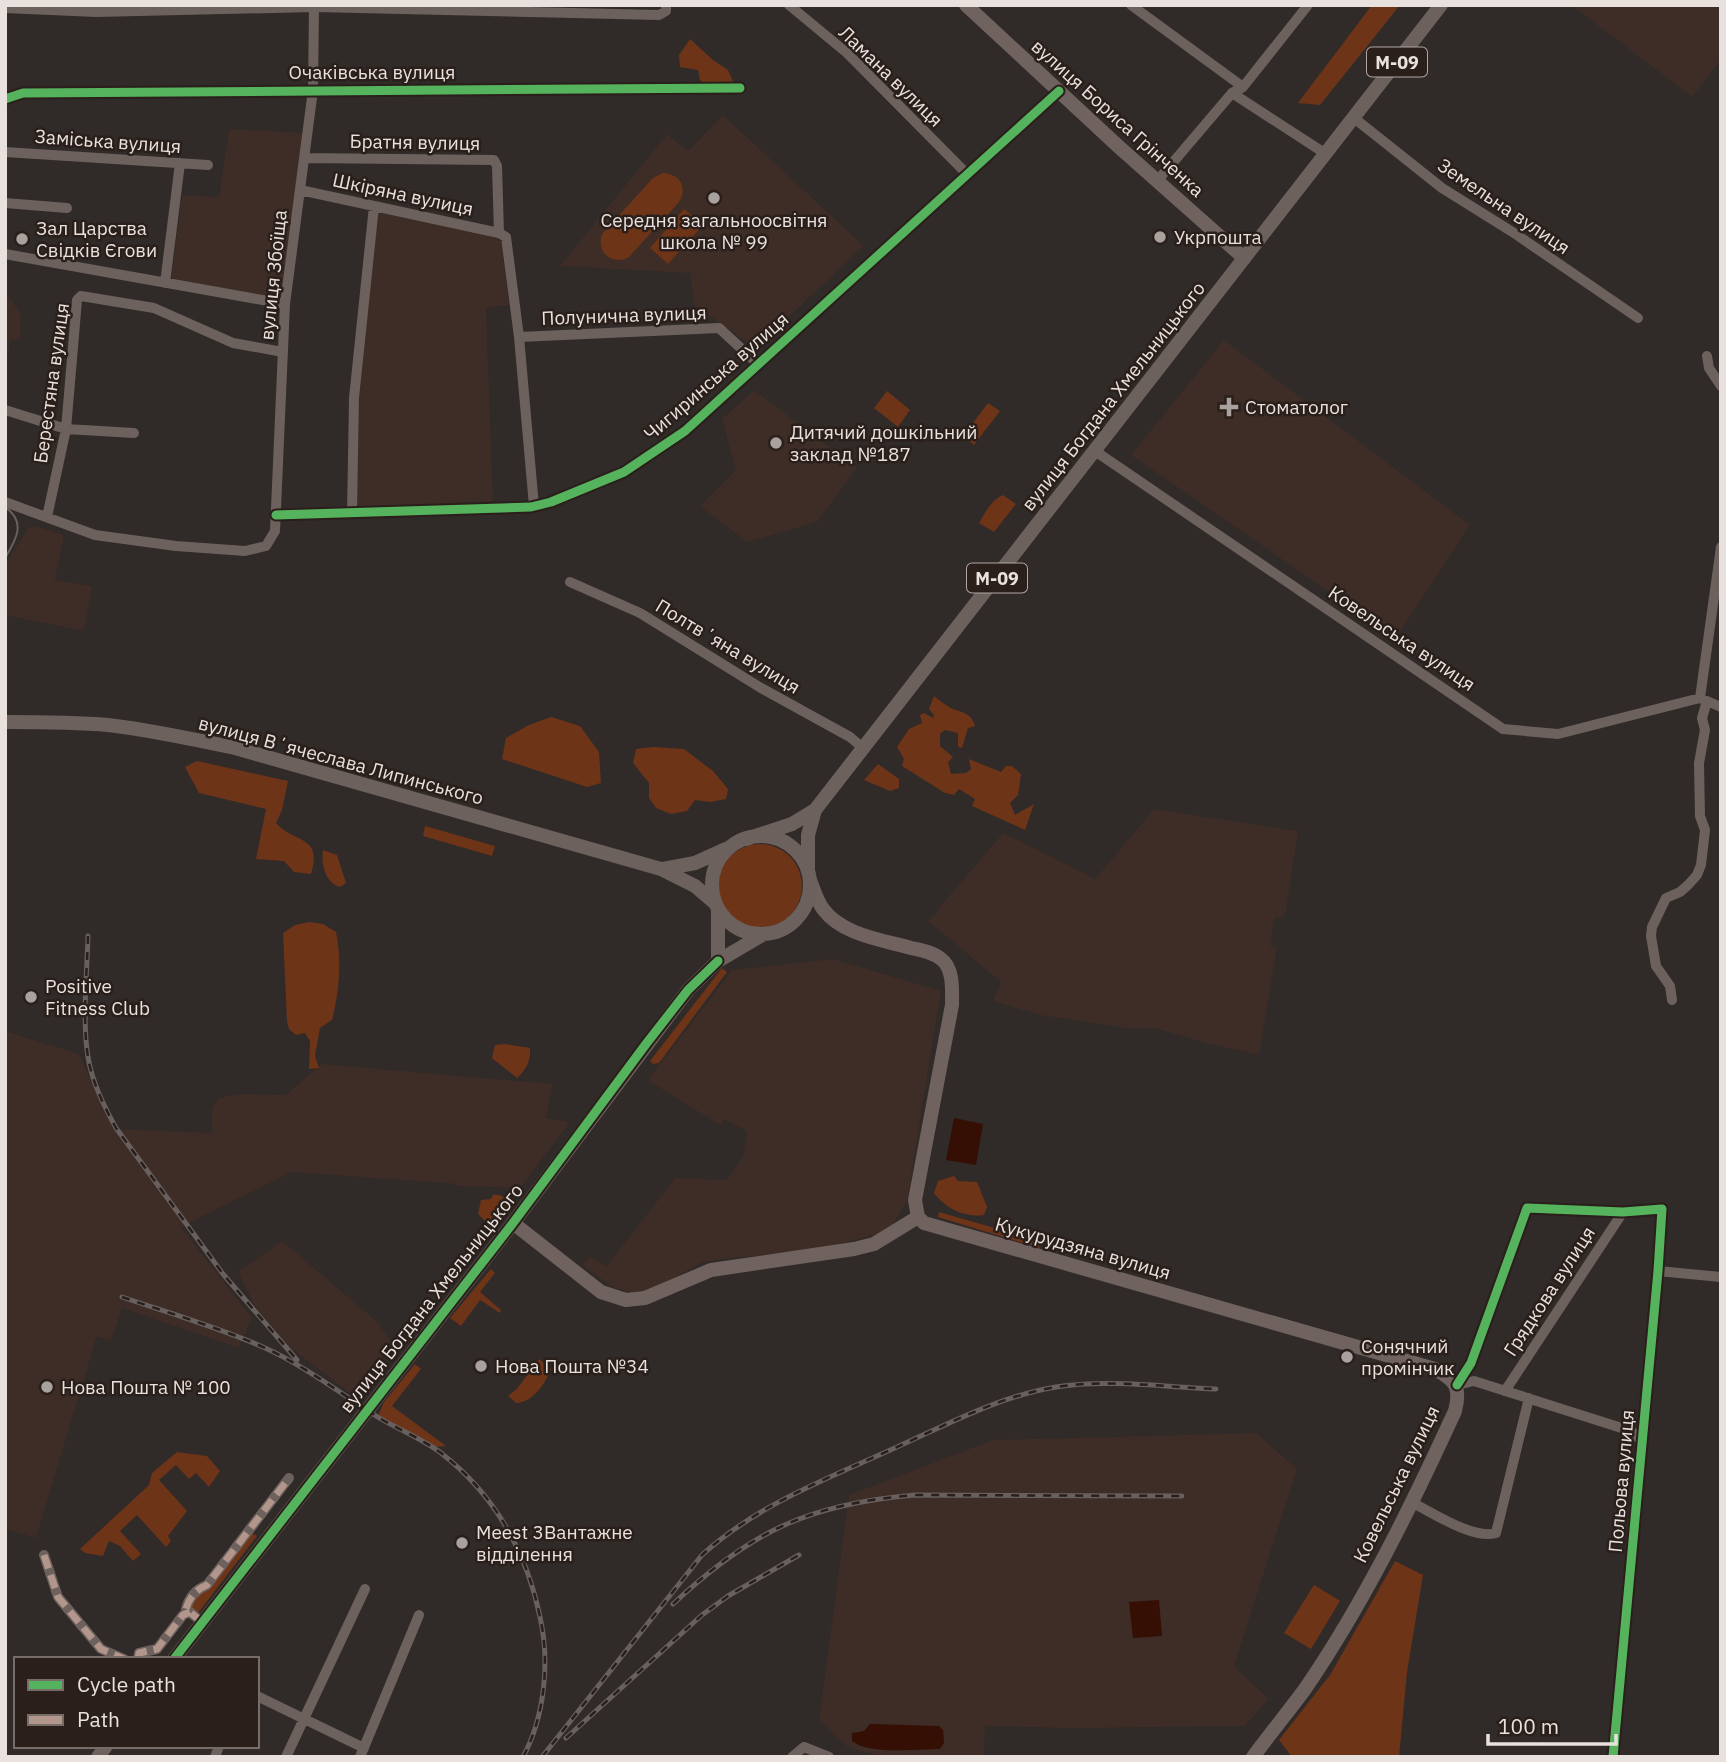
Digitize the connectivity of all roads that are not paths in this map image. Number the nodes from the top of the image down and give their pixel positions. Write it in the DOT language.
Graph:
graph roads {
  1 [pos="789,5"];
  2 [pos="966,5"];
  3 [pos="1131,5"];
  4 [pos="1308,5"];
  5 [pos="1441,5"];
  6 [pos="314,6"];
  7 [pos="5,8"];
  8 [pos="97,8"];
  9 [pos="666,8"];
  10 [pos="1243,87"];
  11 [pos="740,88"];
  12 [pos="313,90"];
  13 [pos="1059,91"];
  14 [pos="1232,93"];
  15 [pos="5,99"];
  16 [pos="1354,118"];
  17 [pos="5,152"];
  18 [pos="1326,154"];
  19 [pos="304,158"];
  20 [pos="180,163"];
  21 [pos="208,165"];
  22 [pos="967,174"];
  23 [pos="1158,180"];
  24 [pos="300,190"];
  25 [pos="5,203"];
  26 [pos="374,206"];
  27 [pos="67,208"];
  28 [pos="499,233"];
  29 [pos="5,254"];
  30 [pos="1244,258"];
  31 [pos="165,283"];
  32 [pos="285,304"];
  33 [pos="1638,318"];
  34 [pos="519,337"];
  35 [pos="283,352"];
  36 [pos="1707,356"];
  37 [pos="758,364"];
  38 [pos="1721,386"];
  39 [pos="5,410"];
  40 [pos="66,429"];
  41 [pos="134,433"];
  42 [pos="1095,451"];
  43 [pos="5,502"];
  44 [pos="534,506"];
  45 [pos="352,513"];
  46 [pos="276,515"];
  47 [pos="47,517"];
  48 [pos="1721,547"];
  49 [pos="570,582"];
  50 [pos="1703,700"];
  51 [pos="1721,707"];
  52 [pos="5,722"];
  53 [pos="863,748"];
  54 [pos="815,810"];
  55 [pos="746,839"];
  56 [pos="731,847"];
  57 [pos="661,869"];
  58 [pos="809,876"];
  59 [pos="717,907"];
  60 [pos="764,934"];
  61 [pos="718,961"];
  62 [pos="1672,1000"];
  63 [pos="1623,1212"];
  64 [pos="918,1217"];
  65 [pos="513,1223"];
  66 [pos="1658,1271"];
  67 [pos="1721,1277"];
  68 [pos="1457,1385"];
  69 [pos="1505,1391"];
  70 [pos="1529,1398"];
  71 [pos="1642,1441"];
  72 [pos="289,1478"];
  73 [pos="1413,1503"];
  74 [pos="44,1555"];
  75 [pos="365,1589"];
  76 [pos="190,1612"];
  77 [pos="419,1615"];
  78 [pos="202,1622"];
  79 [pos="181,1656"];
  80 [pos="120,1657"];
  81 [pos="138,1657"];
  82 [pos="259,1697"];
  83 [pos="303,1720"];
  84 [pos="362,1752"];
  85 [pos="793,1755"];
  86 [pos="286,1757"];
  87 [pos="830,1757"];
  88 [pos="1253,1757"];
  89 [pos="1613,1757"];
  1 -- 22 [label="street, Ламана вулиця"];
  2 -- 13 [label="main road, вулиця Бориса Грінченка"];
  3 -- 10 [label="street"];
  4 -- 10 [label="street"];
  5 -- 16 [label="main road, вулиця Богдана Хмельницького / М-09"];
  6 -- 8 [label="street"];
  6 -- 9 [label="street"];
  6 -- 12 [label="street, вулиця Збоїща"];
  7 -- 8 [label="street"];
  10 -- 14 [label="street"];
  11 -- 12 [label="street, Очаківська вулиця"];
  12 -- 15 [label="street, Очаківська вулиця"];
  12 -- 19 [label="street, вулиця Збоїща"];
  13 -- 22 [label="street, Чигиринська вулиця"];
  13 -- 23 [label="main road, вулиця Бориса Грінченка"];
  14 -- 18 [label="street"];
  14 -- 23 [label="street"];
  16 -- 18 [label="main road, вулиця Богдана Хмельницького / М-09"];
  16 -- 33 [label="street, Земельна вулиця"];
  17 -- 20 [label="street, Заміська вулиця"];
  18 -- 30 [label="main road, вулиця Богдана Хмельницького / М-09"];
  19 -- 24 [label="street, вулиця Збоїща"];
  19 -- 28 [label="street, Братня вулиця"];
  20 -- 21 [label="street, Заміська вулиця"];
  20 -- 31 [label="street"];
  22 -- 37 [label="street, Чигиринська вулиця"];
  23 -- 30 [label="main road, вулиця Бориса Грінченка"];
  24 -- 26 [label="street, Шкіряна вулиця"];
  24 -- 32 [label="street, вулиця Збоїща"];
  25 -- 27 [label="street"];
  26 -- 28 [label="street, Шкіряна вулиця"];
  26 -- 45 [label="street"];
  28 -- 34 [label="street, Полунична вулиця"];
  29 -- 31 [label="street"];
  30 -- 42 [label="main road, вулиця Богдана Хмельницького / М-09"];
  31 -- 32 [label="street"];
  32 -- 35 [label="street, вулиця Збоїща"];
  34 -- 37 [label="street, Полунична вулиця"];
  34 -- 44 [label="street, Полунична вулиця"];
  35 -- 40 [label="street, Берестяна вулиця"];
  35 -- 46 [label="street, вулиця Збоїща"];
  36 -- 38 [label="street"];
  37 -- 44 [label="street, Чигиринська вулиця"];
  39 -- 40 [label="street"];
  40 -- 41 [label="street"];
  40 -- 47 [label="street, Берестяна вулиця"];
  42 -- 50 [label="street, Ковельська вулиця"];
  42 -- 53 [label="main road, вулиця Богдана Хмельницького / М-09"];
  43 -- 47 [label="street"];
  44 -- 45 [label="street, Чигиринська вулиця"];
  45 -- 46 [label="street, Чигиринська вулиця"];
  46 -- 47 [label="street, вулиця Збоїща"];
  48 -- 50 [label="street"];
  49 -- 53 [label="street, Полтвʼяна вулиця"];
  50 -- 51 [label="street"];
  50 -- 62 [label="street"];
  52 -- 57 [label="main road, вулиця Вʼячеслава Липинського"];
  53 -- 54 [label="main road, вулиця Богдана Хмельницького / М-09"];
  54 -- 55 [label="main road, вулиця Богдана Хмельницького / М-09"];
  54 -- 58 [label="main road, вулиця Богдана Хмельницького / М-09"];
  55 -- 56 [label="main road, М-09"];
  55 -- 58 [label="main road"];
  56 -- 57 [label="main road, вулиця Вʼячеслава Липинського"];
  56 -- 59 [label="main road"];
  57 -- 59 [label="main road, вулиця Вʼячеслава Липинського"];
  58 -- 60 [label="main road, М-09"];
  58 -- 64 [label="main road"];
  59 -- 60 [label="main road"];
  59 -- 61 [label="main road"];
  60 -- 61 [label="main road, вулиця Богдана Хмельницького / М-09"];
  61 -- 65 [label="main road, вулиця Богдана Хмельницького / М-09"];
  63 -- 66 [label="street, Польова вулиця"];
  63 -- 68 [label="street, Ковельська вулиця"];
  63 -- 69 [label="street, Грядкова вулиця"];
  64 -- 65 [label="main road"];
  64 -- 68 [label="main road, Кукурудзяна вулиця"];
  65 -- 78 [label="main road, вулиця Богдана Хмельницького / М-09"];
  66 -- 67 [label="street"];
  66 -- 71 [label="street, Польова вулиця"];
  68 -- 69 [label="street, Кукурудзяна вулиця"];
  68 -- 73 [label="main road, Ковельська вулиця"];
  69 -- 70 [label="street, Кукурудзяна вулиця"];
  70 -- 71 [label="street, Кукурудзяна вулиця"];
  70 -- 73 [label="street"];
  71 -- 89 [label="street, Польова вулиця"];
  72 -- 76 [label="street"];
  73 -- 88 [label="main road, Ковельська вулиця"];
  74 -- 80 [label="street"];
  75 -- 83 [label="street"];
  76 -- 78 [label="street"];
  76 -- 81 [label="street"];
  77 -- 84 [label="street"];
  78 -- 79 [label="main road, вулиця Богдана Хмельницького / М-09"];
  82 -- 83 [label="street"];
  83 -- 84 [label="street"];
  83 -- 86 [label="street"];
  85 -- 87 [label="street"];
}
